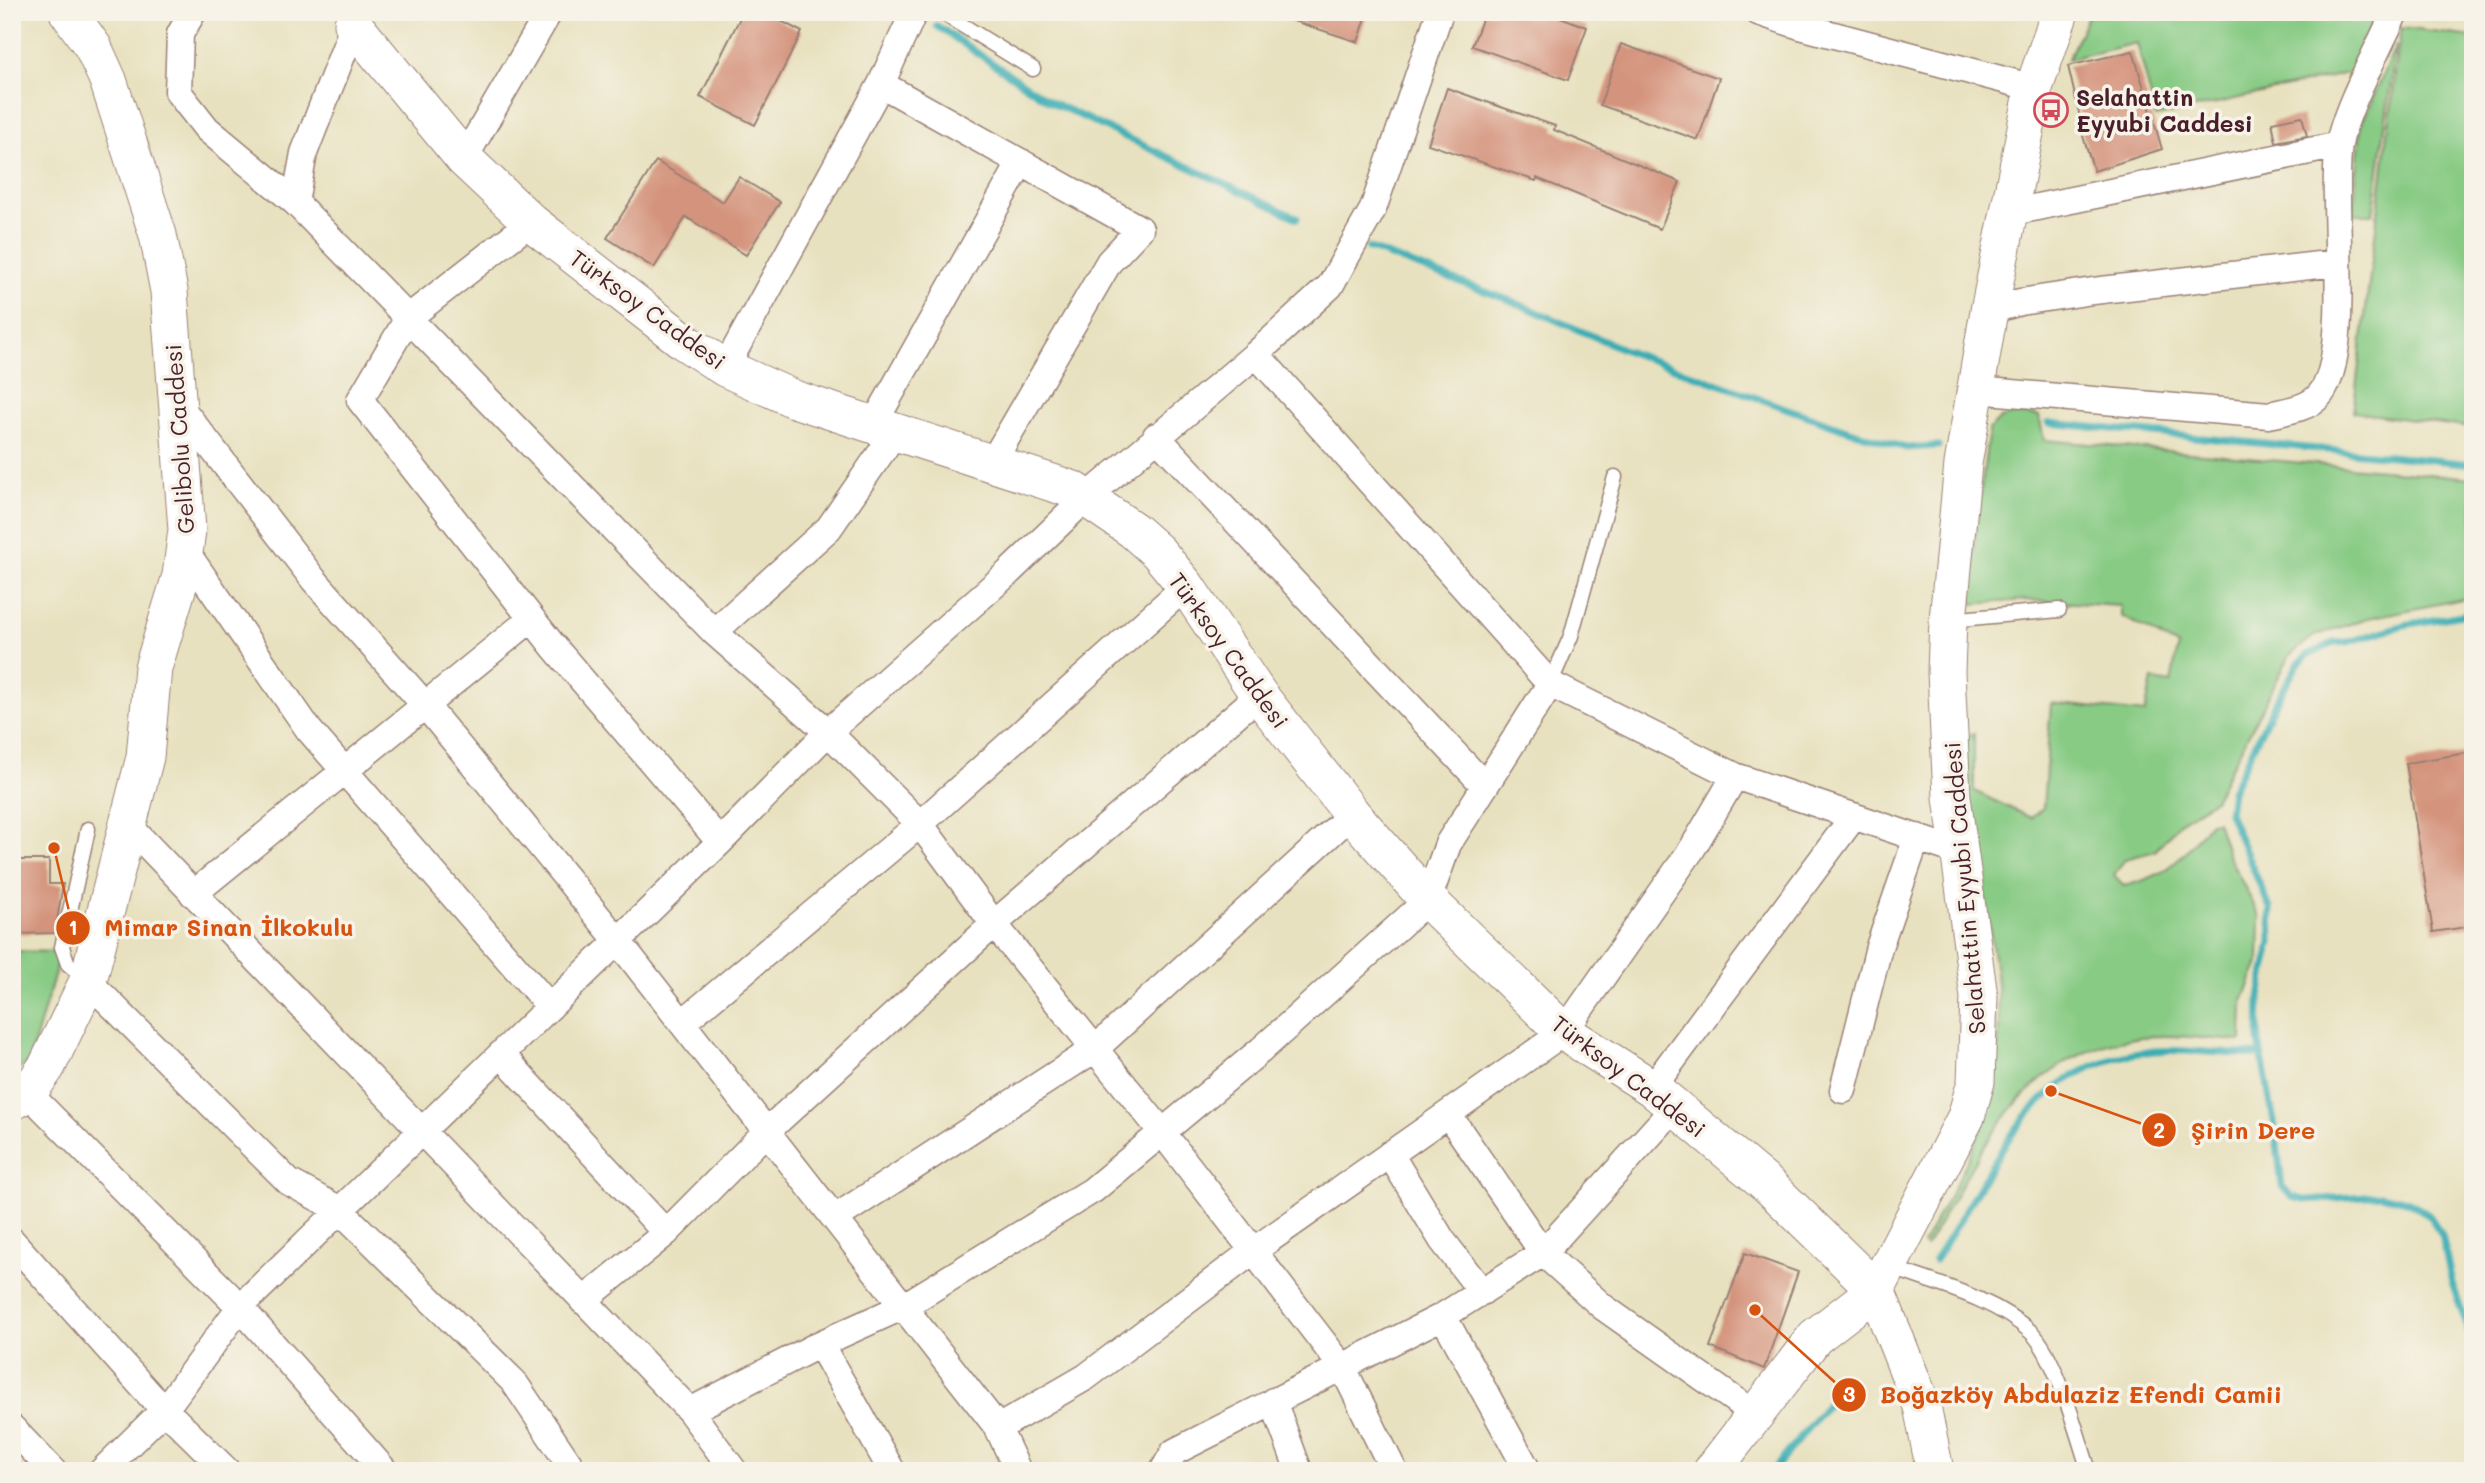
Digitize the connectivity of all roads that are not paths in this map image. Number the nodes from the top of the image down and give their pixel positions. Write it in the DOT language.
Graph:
graph roads {
  1 [pos="68,12"];
  2 [pos="194,12"];
  3 [pos="550,12"];
  4 [pos="914,12"];
  5 [pos="940,12"];
  6 [pos="1440,12"];
  7 [pos="1758,12"];
  8 [pos="2060,12"];
  9 [pos="2395,12"];
  10 [pos="351,16"];
  11 [pos="1801,19"];
  12 [pos="1033,69"];
  13 [pos="881,84"];
  14 [pos="2034,88"];
  15 [pos="2339,145"];
  16 [pos="464,159"];
  17 [pos="1021,162"];
  18 [pos="295,202"];
  19 [pos="2008,213"];
  20 [pos="531,222"];
  21 [pos="2336,263"];
  22 [pos="1989,311"];
  23 [pos="408,317"];
  24 [pos="1256,354"];
  25 [pos="725,368"];
  26 [pos="1976,390"];
  27 [pos="178,404"];
  28 [pos="883,430"];
  29 [pos="1156,436"];
  30 [pos="992,463"];
  31 [pos="1615,477"];
  32 [pos="1086,498"];
  33 [pos="186,552"];
  34 [pos="1186,586"];
  35 [pos="2059,610"];
  36 [pos="531,619"];
  37 [pos="1948,620"];
  38 [pos="714,632"];
  39 [pos="1550,684"];
  40 [pos="1259,695"];
  41 [pos="425,705"];
  42 [pos="828,732"];
  43 [pos="345,770"];
  44 [pos="1735,776"];
  45 [pos="1484,786"];
  46 [pos="1352,814"];
  47 [pos="1854,816"];
  48 [pos="920,824"];
  49 [pos="129,826"];
  50 [pos="88,829"];
  51 [pos="1917,837"];
  52 [pos="720,842"];
  53 [pos="1962,853"];
  54 [pos="193,894"];
  55 [pos="1428,900"];
  56 [pos="994,925"];
  57 [pos="618,940"];
  58 [pos="88,981"];
  59 [pos="550,1007"];
  60 [pos="682,1023"];
  61 [pos="1564,1031"];
  62 [pos="1095,1049"];
  63 [pos="500,1054"];
  64 [pos="1843,1090"];
  65 [pos="20,1097"];
  66 [pos="1663,1098"];
  67 [pos="1448,1114"];
  68 [pos="767,1131"];
  69 [pos="420,1132"];
  70 [pos="1162,1132"];
  71 [pos="1390,1154"];
  72 [pos="340,1210"];
  73 [pos="835,1219"];
  74 [pos="666,1233"];
  75 [pos="12,1241"];
  76 [pos="1254,1251"];
  77 [pos="1543,1254"];
  78 [pos="1883,1278"];
  79 [pos="1482,1292"];
  80 [pos="583,1301"];
  81 [pos="904,1306"];
  82 [pos="240,1307"];
  83 [pos="1443,1315"];
  84 [pos="820,1344"];
  85 [pos="1343,1368"];
  86 [pos="1273,1401"];
  87 [pos="165,1409"];
  88 [pos="690,1411"];
  89 [pos="1756,1415"];
  90 [pos="998,1427"];
  91 [pos="12,1428"];
  92 [pos="1164,1470"];
  93 [pos="52,1471"];
  94 [pos="102,1471"];
  95 [pos="227,1471"];
  96 [pos="385,1471"];
  97 [pos="574,1471"];
  98 [pos="734,1471"];
  99 [pos="892,1471"];
  100 [pos="1018,1471"];
  101 [pos="1299,1471"];
  102 [pos="1394,1471"];
  103 [pos="1528,1471"];
  104 [pos="1712,1471"];
  105 [pos="1935,1471"];
  106 [pos="2089,1471"];
  1 -- 27 [label="street, Gelibolu Caddesi"];
  2 -- 18 [label="street"];
  3 -- 16 [label="street"];
  4 -- 13 [label="street"];
  5 -- 12 [label="lane"];
  6 -- 24 [label="street"];
  7 -- 11 [label="street"];
  8 -- 14 [label="street, Selahattin Eyyubi Caddesi"];
  9 -- 15 [label="street"];
  10 -- 16 [label="street, Türksoy Caddesi"];
  10 -- 18 [label="street"];
  11 -- 14 [label="street"];
  13 -- 17 [label="street"];
  13 -- 25 [label="street"];
  14 -- 19 [label="street, Selahattin Eyyubi Caddesi"];
  15 -- 19 [label="street"];
  15 -- 21 [label="street"];
  16 -- 20 [label="street, Türksoy Caddesi"];
  17 -- 28 [label="street"];
  17 -- 30 [label="street"];
  18 -- 23 [label="street"];
  19 -- 22 [label="street, Selahattin Eyyubi Caddesi"];
  20 -- 23 [label="street"];
  20 -- 25 [label="street, Türksoy Caddesi"];
  21 -- 22 [label="street"];
  21 -- 26 [label="street"];
  22 -- 26 [label="street, Selahattin Eyyubi Caddesi"];
  23 -- 36 [label="street"];
  23 -- 38 [label="street"];
  24 -- 29 [label="street"];
  24 -- 39 [label="street"];
  25 -- 28 [label="street, Türksoy Caddesi"];
  26 -- 37 [label="street, Selahattin Eyyubi Caddesi"];
  27 -- 33 [label="street, Gelibolu Caddesi"];
  27 -- 41 [label="street"];
  28 -- 30 [label="street, Türksoy Caddesi"];
  28 -- 38 [label="street"];
  29 -- 32 [label="street"];
  29 -- 45 [label="street"];
  30 -- 32 [label="street, Türksoy Caddesi"];
  31 -- 39 [label="lane"];
  32 -- 34 [label="street, Türksoy Caddesi"];
  32 -- 42 [label="street"];
  33 -- 43 [label="street"];
  33 -- 49 [label="street, Gelibolu Caddesi"];
  34 -- 40 [label="street, Türksoy Caddesi"];
  34 -- 48 [label="street"];
  35 -- 37 [label="lane"];
  36 -- 41 [label="street"];
  36 -- 52 [label="street"];
  37 -- 53 [label="street, Selahattin Eyyubi Caddesi"];
  38 -- 42 [label="street"];
  39 -- 44 [label="street"];
  39 -- 45 [label="street"];
  40 -- 46 [label="street, Türksoy Caddesi"];
  40 -- 56 [label="street"];
  41 -- 43 [label="street"];
  41 -- 57 [label="street"];
  42 -- 48 [label="street"];
  42 -- 52 [label="street"];
  43 -- 54 [label="street"];
  43 -- 59 [label="street"];
  44 -- 47 [label="street"];
  44 -- 61 [label="street"];
  45 -- 55 [label="street"];
  46 -- 55 [label="street, Türksoy Caddesi"];
  46 -- 62 [label="street"];
  47 -- 51 [label="street"];
  47 -- 66 [label="street"];
  48 -- 56 [label="street"];
  48 -- 60 [label="street"];
  49 -- 54 [label="street"];
  49 -- 58 [label="street, Gelibolu Caddesi"];
  50 -- 58 [label="lane"];
  51 -- 53 [label="street"];
  51 -- 64 [label="street"];
  52 -- 57 [label="street"];
  53 -- 78 [label="street, Selahattin Eyyubi Caddesi"];
  54 -- 69 [label="street"];
  55 -- 61 [label="street, Türksoy Caddesi"];
  55 -- 70 [label="street"];
  56 -- 62 [label="street"];
  56 -- 68 [label="street"];
  57 -- 59 [label="street"];
  57 -- 60 [label="street"];
  58 -- 65 [label="street, Gelibolu Caddesi"];
  58 -- 72 [label="street"];
  59 -- 63 [label="street"];
  60 -- 68 [label="street"];
  61 -- 66 [label="street, Türksoy Caddesi"];
  61 -- 67 [label="street"];
  62 -- 70 [label="street"];
  62 -- 73 [label="street"];
  63 -- 69 [label="street"];
  63 -- 74 [label="street"];
  65 -- 82 [label="street"];
  66 -- 77 [label="street"];
  66 -- 78 [label="street, Türksoy Caddesi"];
  67 -- 71 [label="street"];
  67 -- 77 [label="street"];
  68 -- 73 [label="street"];
  68 -- 74 [label="street"];
  69 -- 72 [label="street"];
  69 -- 80 [label="street"];
  70 -- 76 [label="street"];
  70 -- 81 [label="street"];
  71 -- 76 [label="street"];
  71 -- 79 [label="street"];
  72 -- 82 [label="street"];
  72 -- 97 [label="street"];
  73 -- 81 [label="street"];
  74 -- 80 [label="street"];
  75 -- 87 [label="street"];
  76 -- 85 [label="street"];
  76 -- 90 [label="street"];
  77 -- 79 [label="street"];
  77 -- 89 [label="street"];
  78 -- 89 [label="street"];
  78 -- 105 [label="street, Türksoy Caddesi"];
  78 -- 106 [label="lane"];
  79 -- 83 [label="street"];
  80 -- 88 [label="street"];
  81 -- 84 [label="street"];
  81 -- 90 [label="street"];
  82 -- 87 [label="street"];
  82 -- 96 [label="street"];
  83 -- 85 [label="street"];
  83 -- 103 [label="street"];
  84 -- 88 [label="street"];
  84 -- 99 [label="street"];
  85 -- 86 [label="street"];
  85 -- 102 [label="street"];
  86 -- 92 [label="street"];
  86 -- 101 [label="street"];
  87 -- 94 [label="street"];
  87 -- 95 [label="street"];
  88 -- 98 [label="street"];
  89 -- 104 [label="street"];
  90 -- 100 [label="street"];
  91 -- 93 [label="street"];
}
